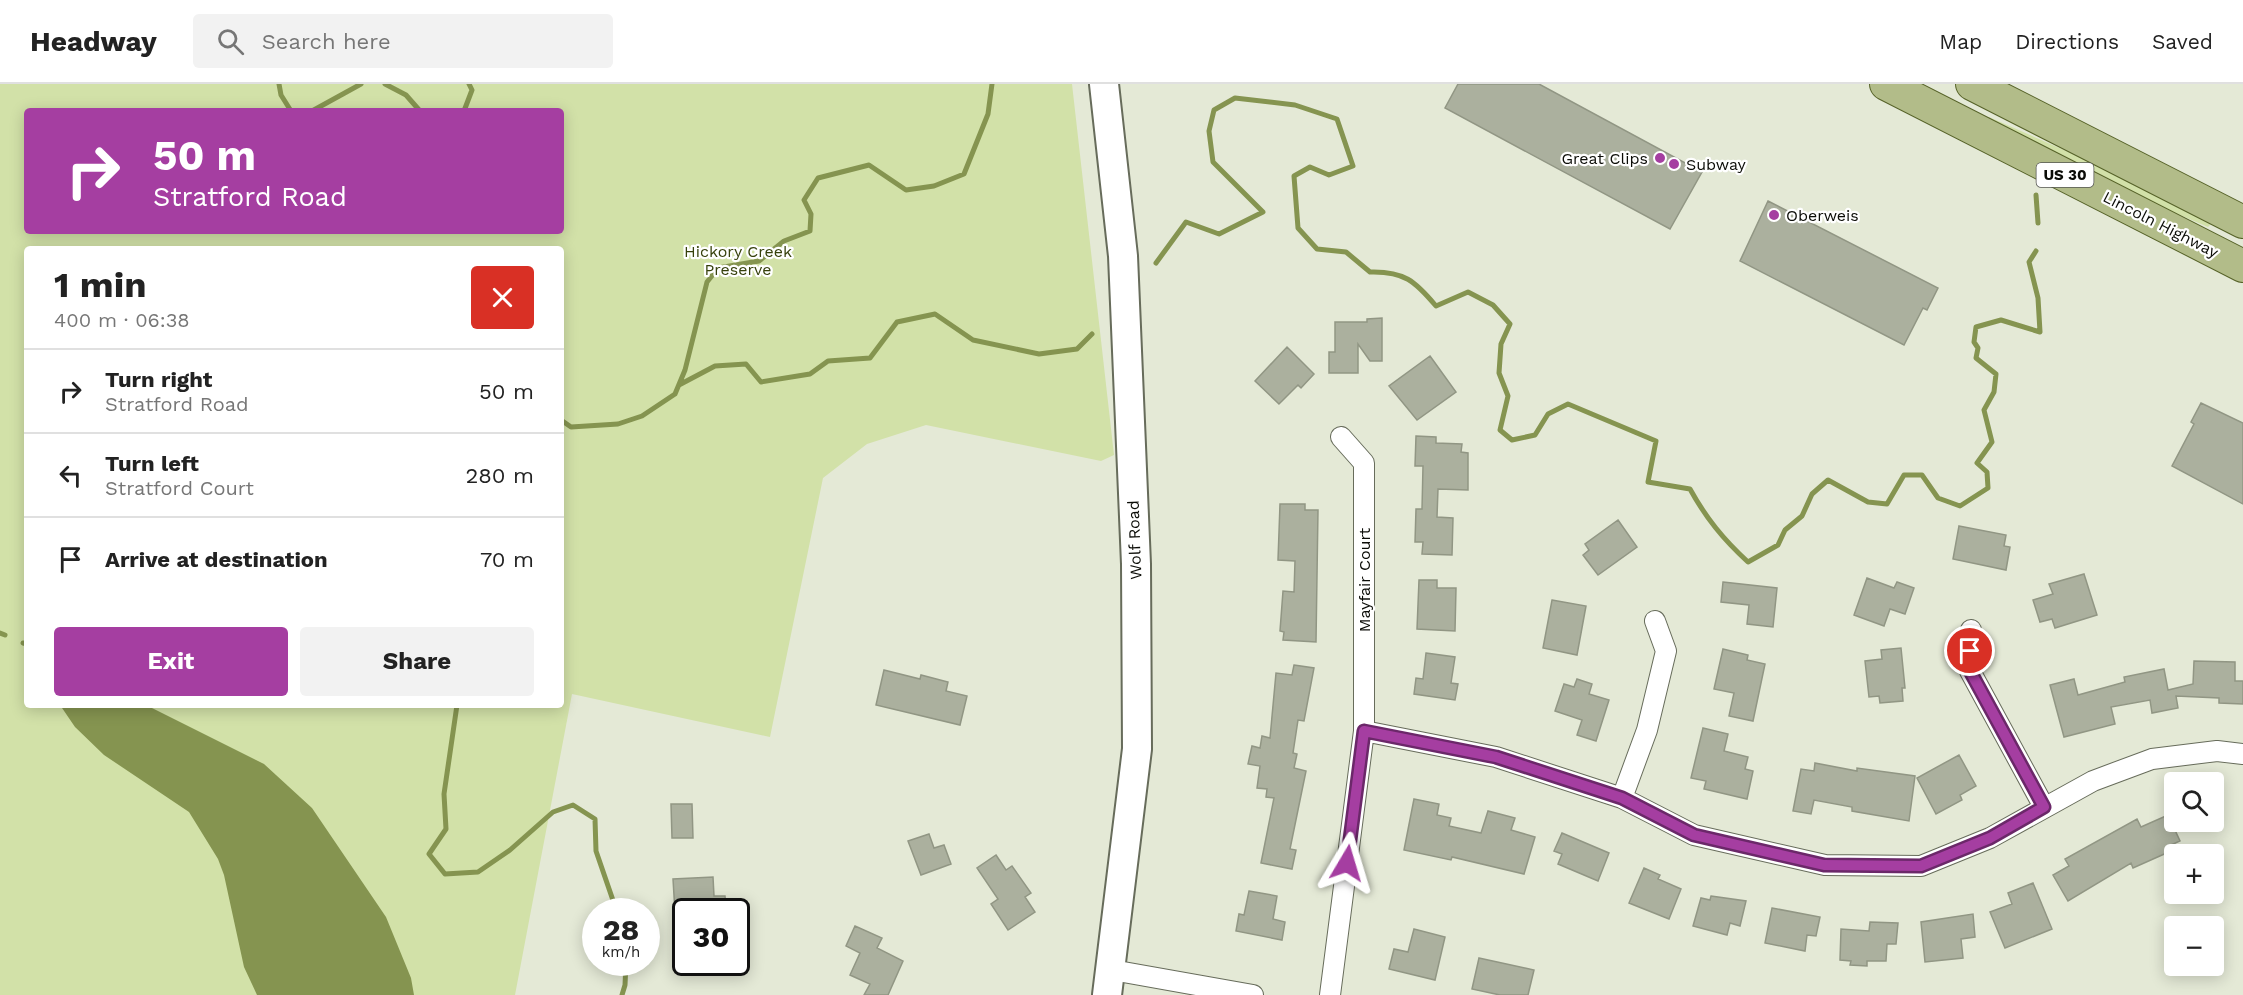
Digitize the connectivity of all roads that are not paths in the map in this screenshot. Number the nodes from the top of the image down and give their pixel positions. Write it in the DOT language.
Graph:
graph roads {
  1 [pos="1104,84"];
  2 [pos="1886,84"];
  3 [pos="1972,84"];
  4 [pos="2243,222"];
  5 [pos="2243,266"];
  6 [pos="1341,436"];
  7 [pos="1654,621"];
  8 [pos="1971,630"];
  9 [pos="1364,731"];
  10 [pos="2243,754"];
  11 [pos="1622,798"];
  12 [pos="2044,807"];
  13 [pos="1110,982"];
  14 [pos="1253,995"];
  15 [pos="1330,995"];
  1 -- 13 [label="main road, Wolf Road"];
  2 -- 5 [label="main road, Lincoln Highway / US 30"];
  3 -- 4 [label="main road, US 30"];
  6 -- 9 [label="street, Mayfair Court"];
  7 -- 11 [label="street"];
  8 -- 12 [label="street"];
  9 -- 11 [label="street"];
  9 -- 15 [label="street, Mayfair Court"];
  10 -- 12 [label="street"];
  11 -- 12 [label="street"];
  13 -- 14 [label="street"];
}
